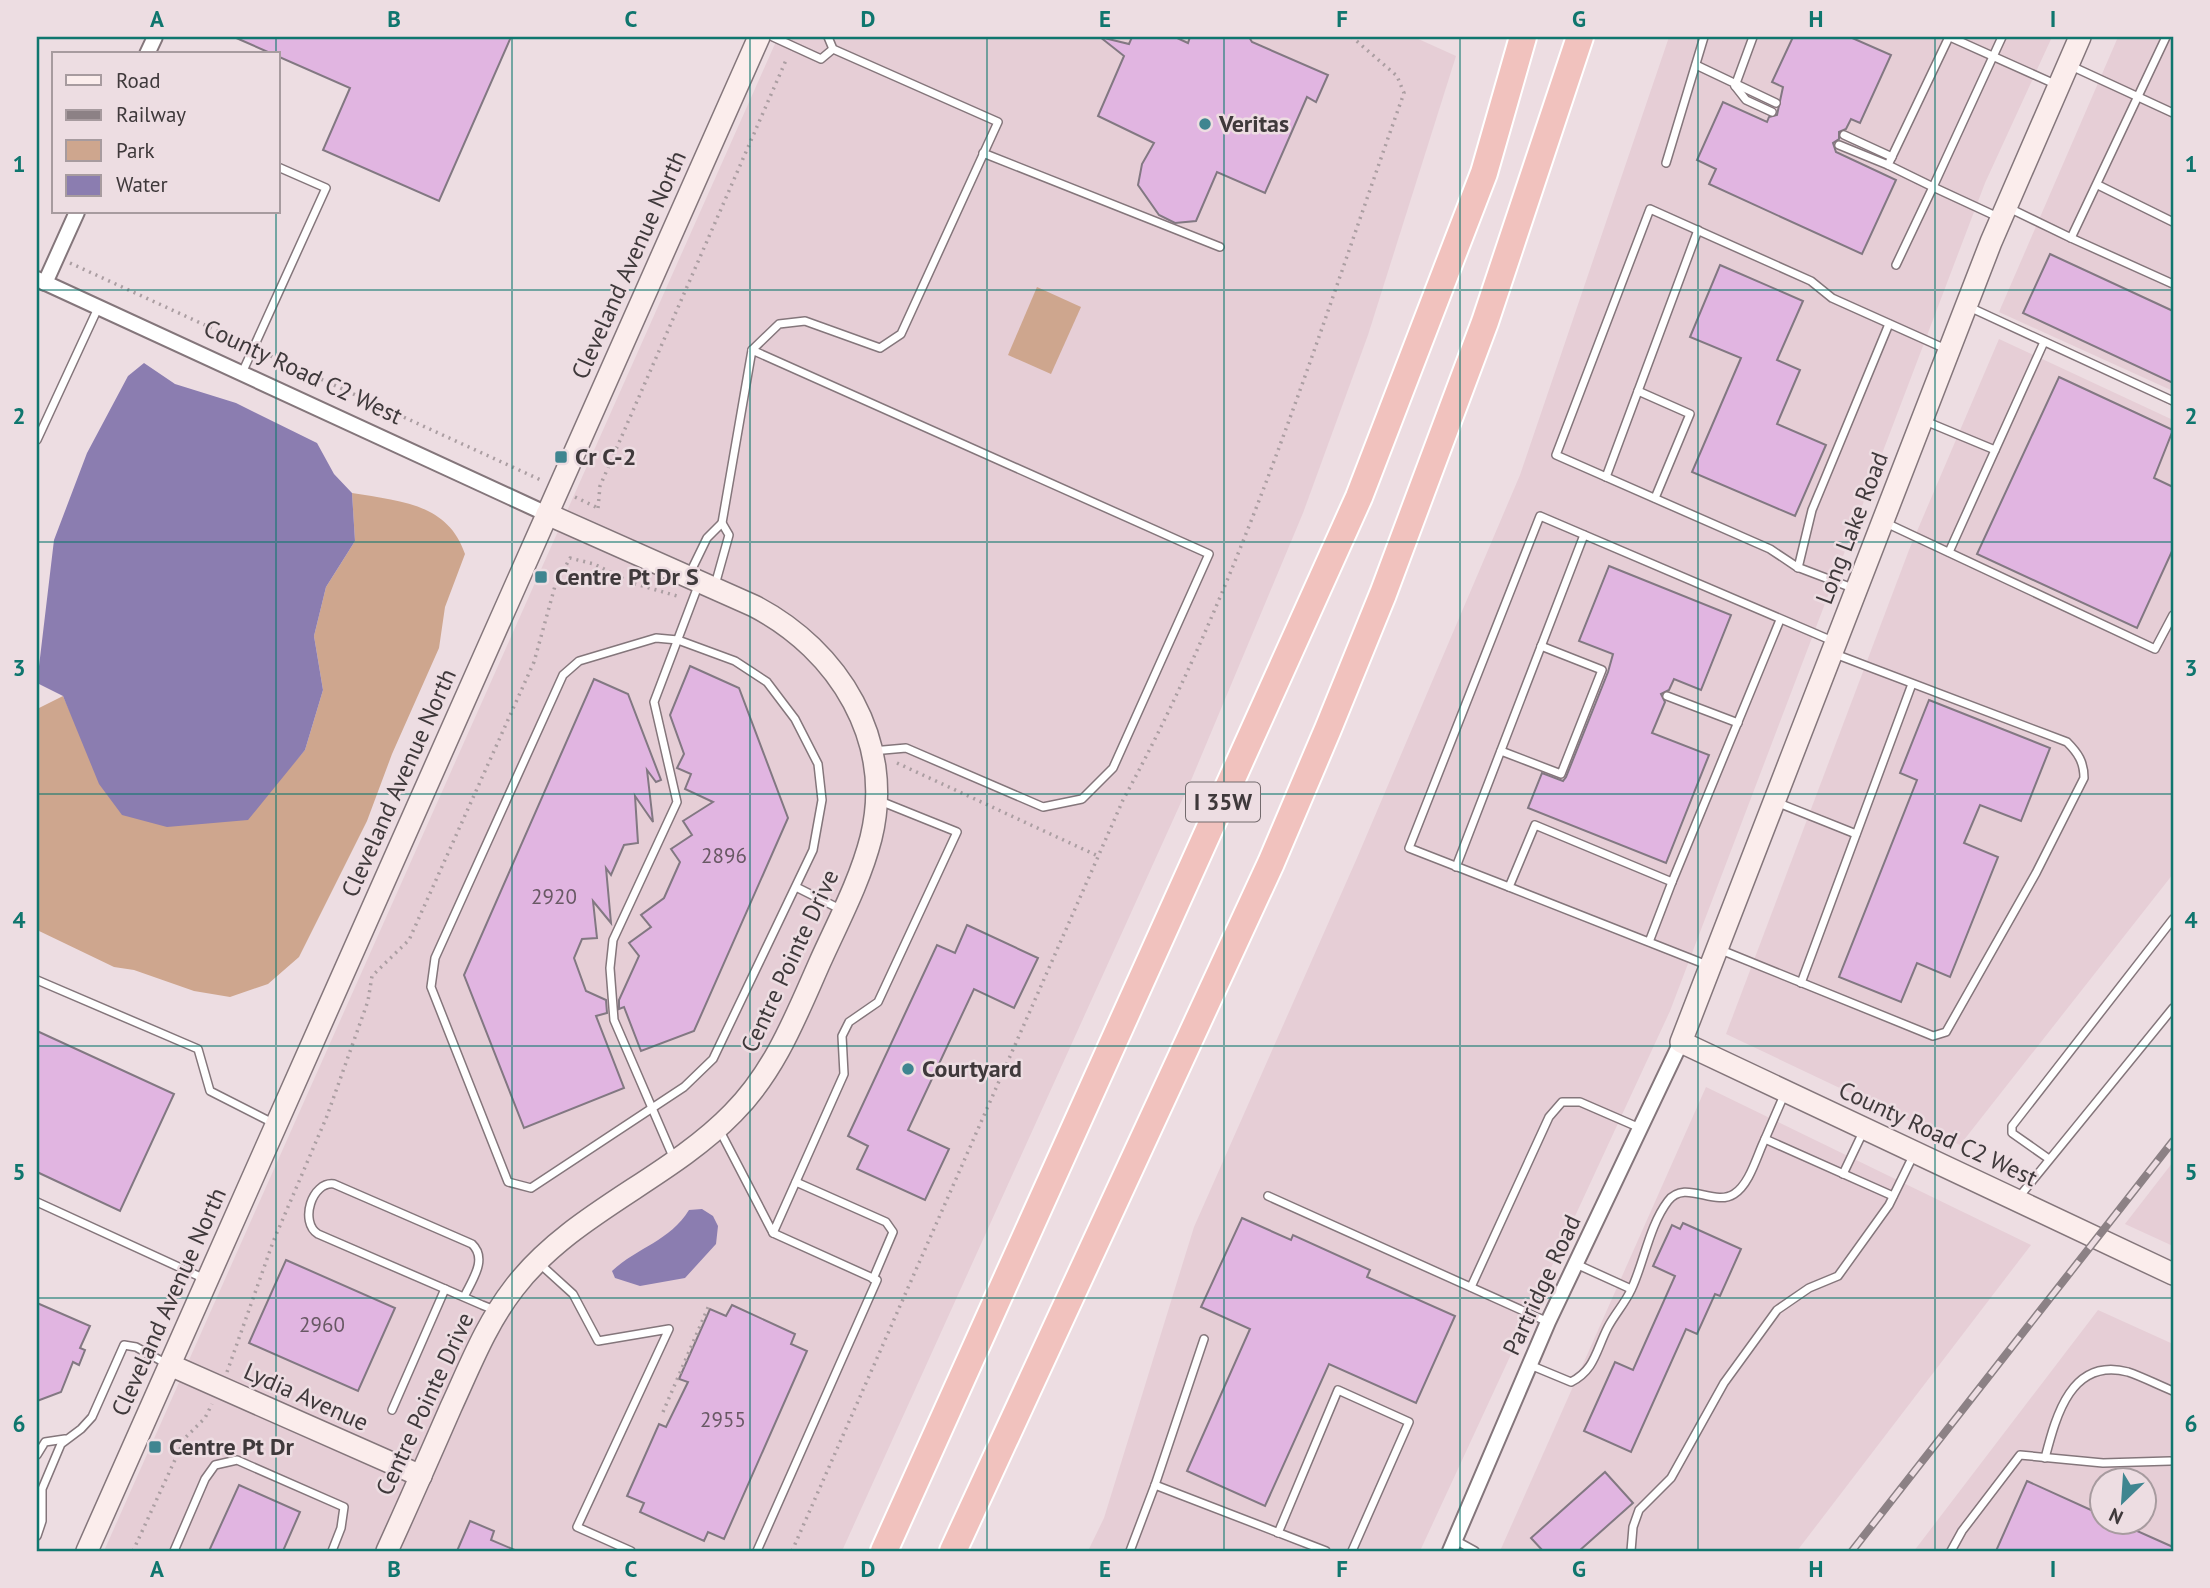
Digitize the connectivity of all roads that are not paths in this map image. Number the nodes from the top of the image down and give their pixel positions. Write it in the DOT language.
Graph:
graph roads {
  1 [pos="828,37"];
  2 [pos="1523,37"];
  3 [pos="1580,37"];
  4 [pos="1704,37"];
  5 [pos="1754,37"];
  6 [pos="1950,37"];
  7 [pos="2002,37"];
  8 [pos="2080,37"];
  9 [pos="2166,37"];
  10 [pos="760,38"];
  11 [pos="833,49"];
  12 [pos="1993,56"];
  13 [pos="2067,64"];
  14 [pos="1696,65"];
  15 [pos="1735,86"];
  16 [pos="2058,86"];
  17 [pos="2139,97"];
  18 [pos="1776,103"];
  19 [pos="1772,113"];
  20 [pos="2173,113"];
  21 [pos="1844,135"];
  22 [pos="1839,145"];
  23 [pos="984,153"];
  24 [pos="1892,157"];
  25 [pos="1666,163"];
  26 [pos="1888,165"];
  27 [pos="280,168"];
  28 [pos="2098,185"];
  29 [pos="1933,187"];
  30 [pos="2003,212"];
  31 [pos="76,214"];
  32 [pos="2173,222"];
  33 [pos="1698,230"];
  34 [pos="2071,237"];
  35 [pos="1220,247"];
  36 [pos="1896,265"];
  37 [pos="41,281"];
  38 [pos="2173,284"];
  39 [pos="1966,305"];
  40 [pos="98,307"];
  41 [pos="1889,324"];
  42 [pos="2044,342"];
  43 [pos="752,350"];
  44 [pos="1948,351"];
  45 [pos="242,373"];
  46 [pos="1638,391"];
  47 [pos="2173,401"];
  48 [pos="1922,419"];
  49 [pos="37,440"];
  50 [pos="1995,450"];
  51 [pos="1606,477"];
  52 [pos="1655,498"];
  53 [pos="547,514"];
  54 [pos="1883,521"];
  55 [pos="722,523"];
  56 [pos="1584,535"];
  57 [pos="1949,552"];
  58 [pos="1798,568"];
  59 [pos="698,587"];
  60 [pos="1856,589"];
  61 [pos="2173,615"];
  62 [pos="1780,620"];
  63 [pos="678,640"];
  64 [pos="1541,646"];
  65 [pos="1834,647"];
  66 [pos="1912,684"];
  67 [pos="1667,696"];
  68 [pos="1738,723"];
  69 [pos="871,751"];
  70 [pos="1501,751"];
  71 [pos="876,800"];
  72 [pos="1774,801"];
  73 [pos="1856,834"];
  74 [pos="1456,867"];
  75 [pos="1672,882"];
  76 [pos="796,887"];
  77 [pos="1509,887"];
  78 [pos="843,910"];
  79 [pos="2173,919"];
  80 [pos="1649,942"];
  81 [pos="1714,957"];
  82 [pos="37,979"];
  83 [pos="1801,983"];
  84 [pos="2173,1008"];
  85 [pos="1681,1042"];
  86 [pos="1786,1091"];
  87 [pos="650,1109"];
  88 [pos="276,1125"];
  89 [pos="718,1127"];
  90 [pos="1640,1128"];
  91 [pos="1865,1128"];
  92 [pos="1765,1139"];
  93 [pos="1915,1152"];
  94 [pos="2049,1159"];
  95 [pos="674,1160"];
  96 [pos="1843,1174"];
  97 [pos="796,1182"];
  98 [pos="1268,1196"];
  99 [pos="1894,1196"];
  100 [pos="2016,1200"];
  101 [pos="37,1202"];
  102 [pos="773,1233"];
  103 [pos="538,1262"];
  104 [pos="1576,1264"];
  105 [pos="2173,1274"];
  106 [pos="873,1279"];
  107 [pos="207,1280"];
  108 [pos="1471,1287"];
  109 [pos="445,1289"];
  110 [pos="1631,1290"];
  111 [pos="464,1297"];
  112 [pos="497,1311"];
  113 [pos="1548,1322"];
  114 [pos="1204,1339"];
  115 [pos="170,1365"];
  116 [pos="1530,1365"];
  117 [pos="2173,1391"];
  118 [pos="392,1409"];
  119 [pos="65,1439"];
  120 [pos="37,1455"];
  121 [pos="2045,1458"];
  122 [pos="2172,1458"];
  123 [pos="421,1476"];
  124 [pos="1155,1485"];
  125 [pos="39,1496"];
  126 [pos="1278,1533"];
  127 [pos="37,1536"];
  128 [pos="1453,1546"];
  129 [pos="87,1551"];
  130 [pos="174,1551"];
  131 [pos="332,1551"];
  132 [pos="387,1551"];
  133 [pos="631,1551"];
  134 [pos="757,1551"];
  135 [pos="884,1551"];
  136 [pos="953,1551"];
  137 [pos="1130,1551"];
  138 [pos="1326,1551"];
  139 [pos="1352,1551"];
  140 [pos="1475,1551"];
  141 [pos="1631,1551"];
  142 [pos="1951,1551"];
  1 -- 11 [label="lane"];
  2 -- 135 [label="highway, I 35W"];
  3 -- 136 [label="highway, I 35W"];
  4 -- 14 [label="lane"];
  5 -- 15 [label="lane"];
  6 -- 12 [label="lane"];
  6 -- 24 [label="lane"];
  7 -- 12 [label="lane"];
  8 -- 13 [label="street, Long Lake Road"];
  9 -- 17 [label="lane"];
  10 -- 11 [label="lane"];
  10 -- 53 [label="street, Cleveland Avenue North"];
  11 -- 23 [label="lane"];
  12 -- 16 [label="lane"];
  12 -- 29 [label="lane"];
  13 -- 16 [label="street, Long Lake Road"];
  13 -- 17 [label="lane"];
  14 -- 15 [label="lane"];
  14 -- 25 [label="lane"];
  15 -- 18 [label="lane"];
  15 -- 19 [label="lane"];
  16 -- 30 [label="street, Long Lake Road"];
  17 -- 20 [label="lane"];
  17 -- 28 [label="lane"];
  21 -- 24 [label="lane"];
  22 -- 26 [label="lane"];
  23 -- 35 [label="lane"];
  23 -- 43 [label="lane"];
  24 -- 26 [label="lane"];
  26 -- 29 [label="lane"];
  27 -- 45 [label="lane"];
  28 -- 32 [label="lane"];
  28 -- 34 [label="lane"];
  29 -- 30 [label="lane"];
  29 -- 36 [label="lane"];
  30 -- 34 [label="lane"];
  30 -- 39 [label="street, Long Lake Road"];
  31 -- 37 [label="street"];
  33 -- 41 [label="lane"];
  33 -- 46 [label="lane"];
  33 -- 51 [label="lane"];
  34 -- 38 [label="lane"];
  37 -- 40 [label="street, County Road C2 West"];
  39 -- 42 [label="lane"];
  39 -- 44 [label="street, Long Lake Road"];
  40 -- 45 [label="street, County Road C2 West"];
  40 -- 49 [label="lane"];
  41 -- 44 [label="lane"];
  41 -- 58 [label="lane"];
  42 -- 47 [label="lane"];
  42 -- 50 [label="lane"];
  43 -- 55 [label="lane"];
  43 -- 69 [label="lane"];
  44 -- 48 [label="street, Long Lake Road"];
  45 -- 53 [label="street, County Road C2 West"];
  46 -- 51 [label="lane"];
  46 -- 52 [label="lane"];
  48 -- 50 [label="lane"];
  48 -- 54 [label="street, Long Lake Road"];
  50 -- 57 [label="lane"];
  51 -- 52 [label="lane"];
  52 -- 58 [label="lane"];
  53 -- 59 [label="street, Centre Pointe Drive"];
  53 -- 88 [label="street, Cleveland Avenue North"];
  54 -- 57 [label="lane"];
  54 -- 60 [label="street, Long Lake Road"];
  55 -- 59 [label="lane"];
  55 -- 59 [label="lane"];
  56 -- 62 [label="lane"];
  56 -- 64 [label="lane"];
  56 -- 74 [label="lane"];
  57 -- 61 [label="lane"];
  58 -- 60 [label="lane"];
  59 -- 63 [label="lane"];
  59 -- 69 [label="street, Centre Pointe Drive"];
  60 -- 65 [label="street, Long Lake Road"];
  62 -- 65 [label="lane"];
  62 -- 68 [label="lane"];
  63 -- 76 [label="lane"];
  63 -- 87 [label="lane"];
  63 -- 87 [label="lane"];
  64 -- 70 [label="lane"];
  64 -- 70 [label="lane"];
  65 -- 66 [label="lane"];
  65 -- 72 [label="street, Long Lake Road"];
  66 -- 73 [label="lane"];
  66 -- 83 [label="lane"];
  67 -- 68 [label="lane"];
  68 -- 75 [label="lane"];
  69 -- 71 [label="street, Centre Pointe Drive"];
  70 -- 74 [label="lane"];
  71 -- 78 [label="street, Centre Pointe Drive"];
  71 -- 97 [label="lane"];
  72 -- 73 [label="lane"];
  72 -- 81 [label="street, Long Lake Road"];
  73 -- 83 [label="lane"];
  74 -- 77 [label="lane"];
  75 -- 77 [label="lane"];
  75 -- 80 [label="lane"];
  76 -- 78 [label="lane"];
  76 -- 87 [label="lane"];
  77 -- 80 [label="lane"];
  78 -- 89 [label="street, Centre Pointe Drive"];
  79 -- 94 [label="lane"];
  80 -- 81 [label="lane"];
  81 -- 83 [label="lane"];
  81 -- 85 [label="street, Long Lake Road"];
  82 -- 88 [label="lane"];
  84 -- 94 [label="lane"];
  85 -- 86 [label="street, County Road C2 West"];
  85 -- 90 [label="street, Partridge Road"];
  86 -- 91 [label="street, County Road C2 West"];
  86 -- 92 [label="lane"];
  87 -- 95 [label="lane"];
  88 -- 107 [label="street, Cleveland Avenue North"];
  89 -- 95 [label="street, Centre Pointe Drive"];
  89 -- 102 [label="lane"];
  90 -- 104 [label="street, Partridge Road"];
  90 -- 108 [label="lane"];
  91 -- 93 [label="street, County Road C2 West"];
  91 -- 96 [label="lane"];
  92 -- 96 [label="lane"];
  92 -- 110 [label="lane"];
  93 -- 99 [label="lane"];
  93 -- 100 [label="street, County Road C2 West"];
  94 -- 100 [label="lane"];
  95 -- 103 [label="street, Centre Pointe Drive"];
  96 -- 99 [label="lane"];
  97 -- 102 [label="lane"];
  97 -- 106 [label="lane"];
  98 -- 108 [label="lane"];
  99 -- 141 [label="lane"];
  100 -- 105 [label="street, County Road C2 West"];
  101 -- 107 [label="lane"];
  102 -- 106 [label="lane"];
  103 -- 112 [label="street, Centre Pointe Drive"];
  103 -- 133 [label="lane"];
  104 -- 110 [label="lane"];
  104 -- 113 [label="street, Partridge Road"];
  106 -- 134 [label="lane"];
  107 -- 115 [label="street, Cleveland Avenue North"];
  108 -- 113 [label="lane"];
  109 -- 111 [label="lane"];
  109 -- 111 [label="lane"];
  109 -- 118 [label="lane"];
  110 -- 116 [label="lane"];
  111 -- 112 [label="lane"];
  112 -- 123 [label="street, Centre Pointe Drive"];
  113 -- 116 [label="street, Partridge Road"];
  114 -- 124 [label="lane"];
  115 -- 119 [label="lane"];
  115 -- 123 [label="street, Lydia Avenue"];
  115 -- 129 [label="street, Cleveland Avenue North"];
  116 -- 128 [label="street, Partridge Road"];
  117 -- 121 [label="lane"];
  119 -- 120 [label="lane"];
  119 -- 125 [label="lane"];
  121 -- 122 [label="lane"];
  121 -- 142 [label="lane"];
  123 -- 132 [label="street, Centre Pointe Drive"];
  124 -- 126 [label="lane"];
  124 -- 137 [label="lane"];
  125 -- 127 [label="lane"];
  126 -- 138 [label="lane"];
  126 -- 139 [label="lane"];
  128 -- 140 [label="lane"];
  130 -- 131 [label="lane"];
}
